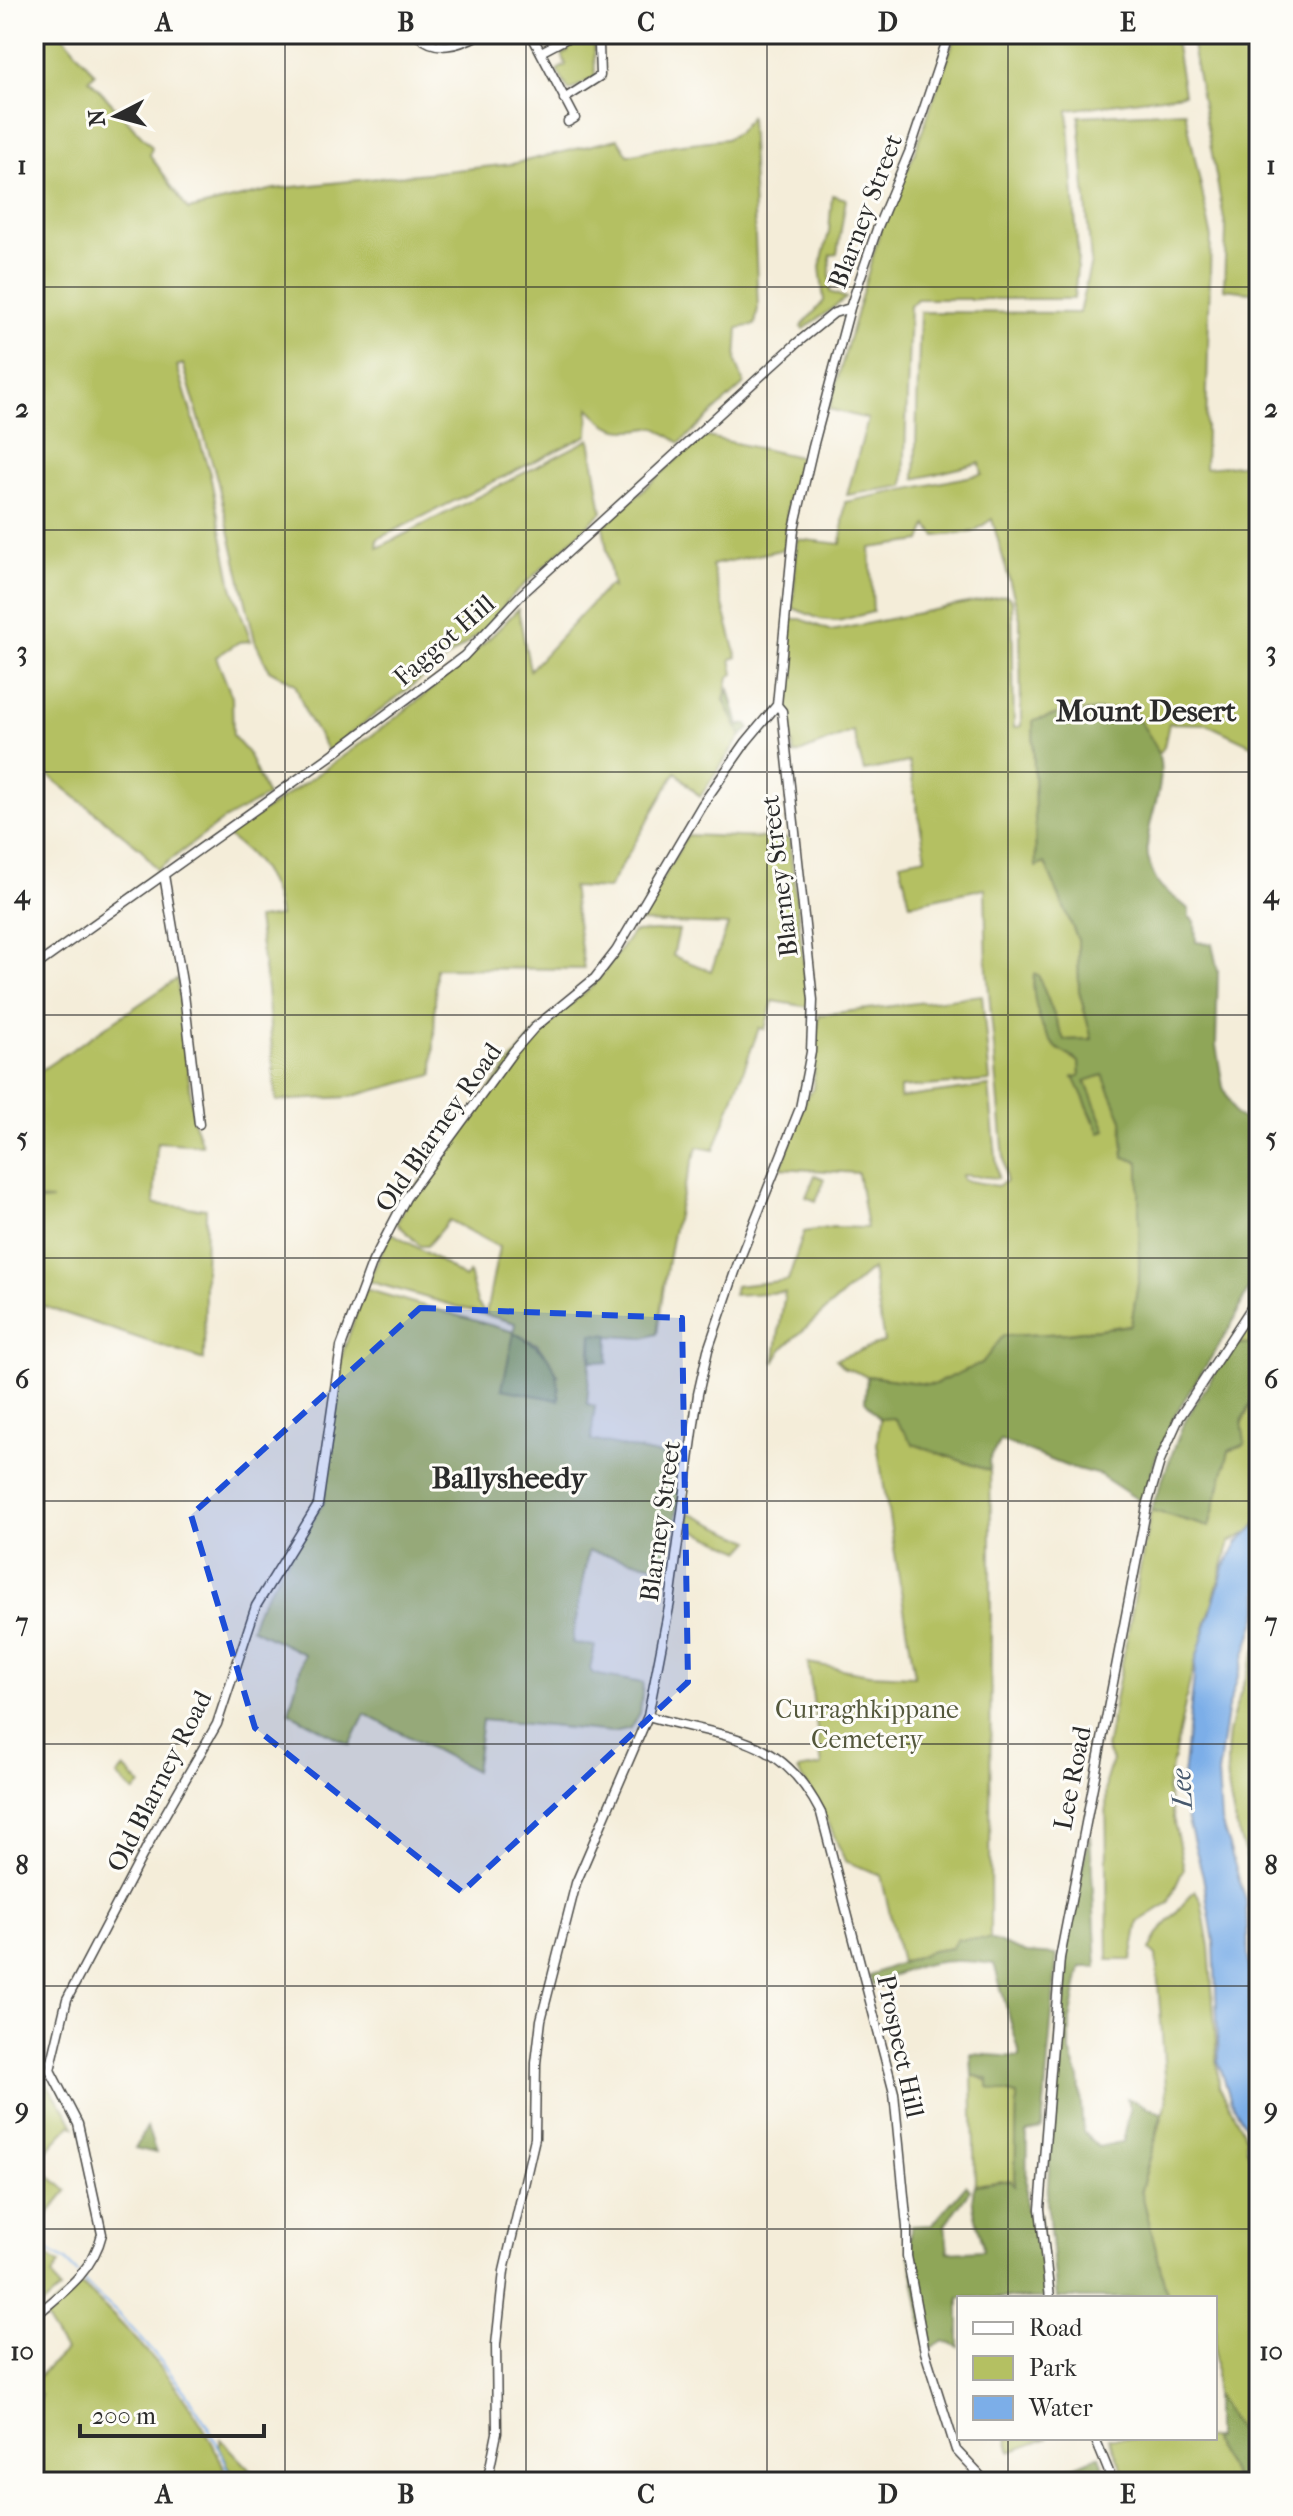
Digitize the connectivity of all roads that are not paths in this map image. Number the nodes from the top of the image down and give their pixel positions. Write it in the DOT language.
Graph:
graph roads {
  1 [pos="416,34"];
  2 [pos="480,34"];
  3 [pos="531,34"];
  4 [pos="575,34"];
  5 [pos="592,34"];
  6 [pos="949,34"];
  7 [pos="541,52"];
  8 [pos="564,99"];
  9 [pos="568,122"];
  10 [pos="850,308"];
  11 [pos="777,705"];
  12 [pos="164,875"];
  13 [pos="34,967"];
  14 [pos="199,1124"];
  15 [pos="1259,1296"];
  16 [pos="648,1716"];
  17 [pos="1050,2296"];
  18 [pos="34,2317"];
  19 [pos="1096,2440"];
  20 [pos="487,2482"];
  21 [pos="986,2482"];
  22 [pos="1113,2482"];
  1 -- 2 [label="street"];
  3 -- 7 [label="street"];
  4 -- 7 [label="street"];
  5 -- 8 [label="street"];
  6 -- 10 [label="street, Blarney Street"];
  7 -- 8 [label="street"];
  8 -- 9 [label="street"];
  10 -- 11 [label="street, Blarney Street"];
  10 -- 12 [label="street, Faggot Hill"];
  11 -- 16 [label="street, Blarney Street"];
  11 -- 18 [label="street, Old Blarney Road"];
  12 -- 13 [label="street, Faggot Hill"];
  12 -- 14 [label="street"];
  15 -- 17 [label="street, Lee Road"];
  16 -- 20 [label="street, Blarney Street"];
  16 -- 21 [label="street, Prospect Hill"];
  19 -- 22 [label="street"];
}
